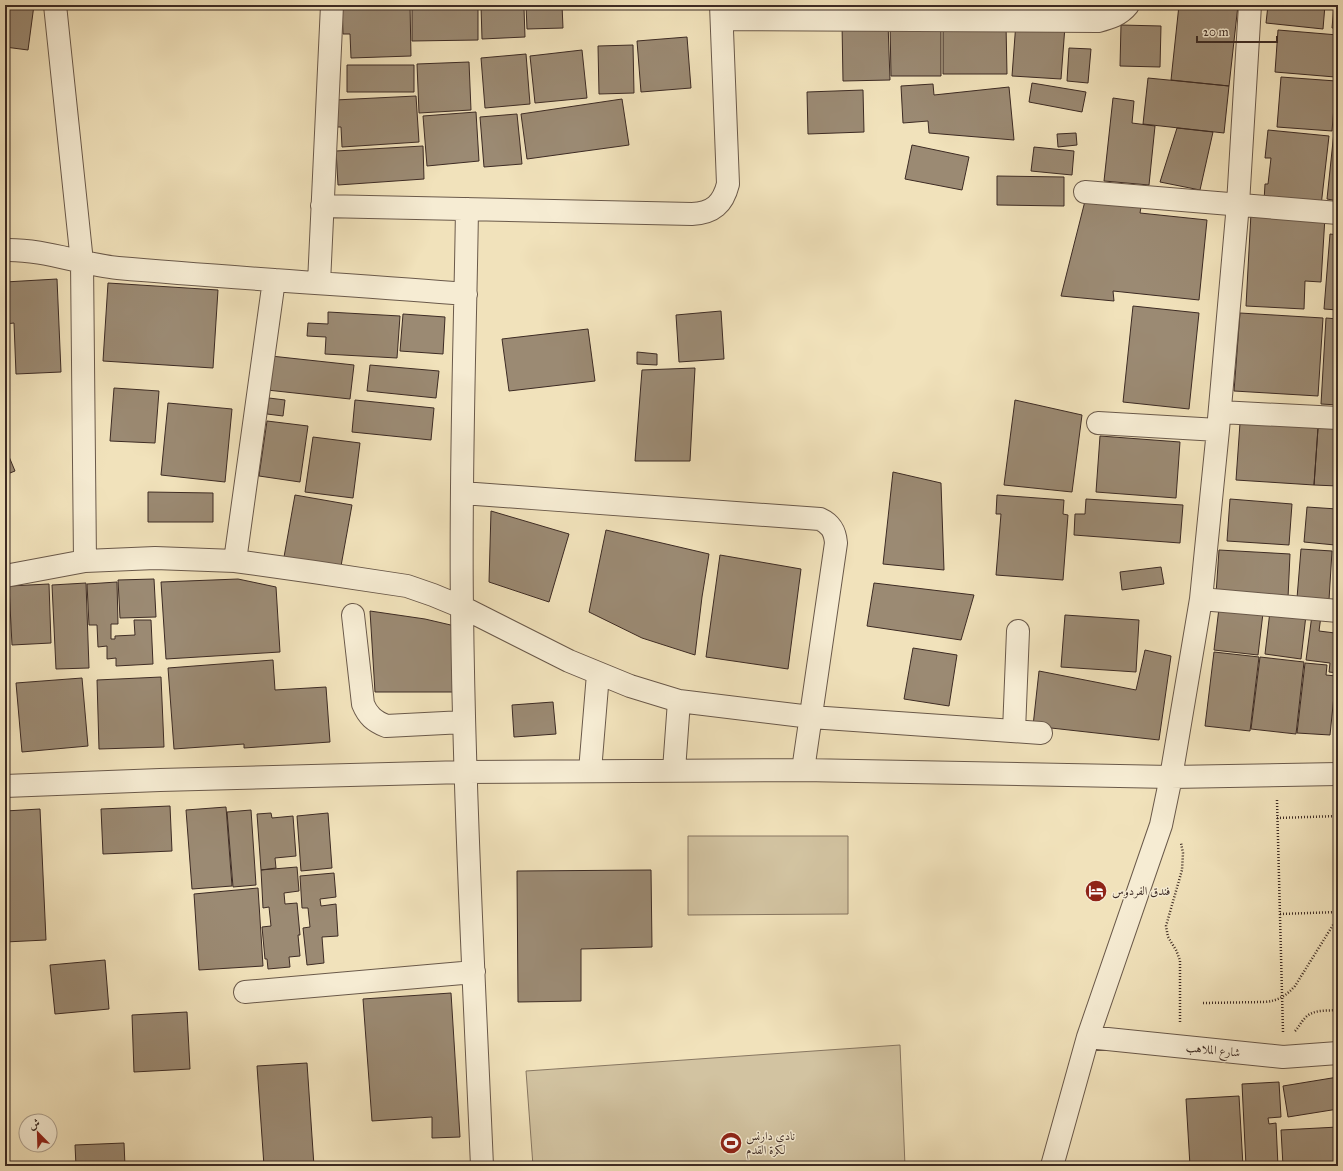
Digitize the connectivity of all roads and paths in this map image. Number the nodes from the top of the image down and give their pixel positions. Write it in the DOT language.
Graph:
graph roads {
  1 [pos="55,5"];
  2 [pos="332,5"];
  3 [pos="1128,5"];
  4 [pos="1250,5"];
  5 [pos="721,12"];
  6 [pos="1085,192"];
  7 [pos="1238,204"];
  8 [pos="322,206"];
  9 [pos="467,209"];
  10 [pos="1338,213"];
  11 [pos="5,250"];
  12 [pos="82,262"];
  13 [pos="274,280"];
  14 [pos="319,283"];
  15 [pos="466,294"];
  16 [pos="1338,418"];
  17 [pos="1219,421"];
  18 [pos="1098,423"];
  19 [pos="462,493"];
  20 [pos="85,561"];
  21 [pos="235,561"];
  22 [pos="5,576"];
  23 [pos="1201,599"];
  24 [pos="462,607"];
  25 [pos="1338,611"];
  26 [pos="353,615"];
  27 [pos="1018,631"];
  28 [pos="598,674"];
  29 [pos="679,701"];
  30 [pos="811,717"];
  31 [pos="464,722"];
  32 [pos="1014,731"];
  33 [pos="1041,733"];
  34 [pos="674,770"];
  35 [pos="803,770"];
  36 [pos="590,771"];
  37 [pos="465,772"];
  38 [pos="1338,774"];
  39 [pos="1276,775"];
  40 [pos="1171,777"];
  41 [pos="5,786"];
  42 [pos="1338,816"];
  43 [pos="1277,818"];
  44 [pos="1161,826"];
  45 [pos="1338,912"];
  46 [pos="1280,914"];
  47 [pos="1338,917"];
  48 [pos="474,972"];
  49 [pos="245,992"];
  50 [pos="1282,998"];
  51 [pos="1203,1003"];
  52 [pos="1338,1010"];
  53 [pos="1180,1026"];
  54 [pos="1295,1032"];
  55 [pos="1289,1034"];
  56 [pos="1088,1038"];
  57 [pos="1338,1053"];
  58 [pos="482,1166"];
  59 [pos="1052,1166"];
  1 -- 12 [label="street"];
  2 -- 8 [label="street"];
  3 -- 5 [label="street"];
  4 -- 7 [label="street"];
  5 -- 9 [label="street"];
  6 -- 7 [label="street"];
  7 -- 10 [label="street"];
  7 -- 17 [label="street"];
  8 -- 9 [label="street"];
  8 -- 14 [label="street"];
  9 -- 15 [label="street"];
  11 -- 12 [label="street"];
  12 -- 13 [label="street"];
  12 -- 20 [label="street"];
  13 -- 14 [label="street"];
  13 -- 21 [label="street"];
  14 -- 15 [label="street"];
  15 -- 19 [label="street"];
  16 -- 17 [label="street"];
  17 -- 18 [label="street"];
  17 -- 23 [label="street"];
  19 -- 24 [label="street"];
  19 -- 30 [label="street"];
  20 -- 21 [label="street"];
  20 -- 22 [label="street"];
  21 -- 24 [label="street"];
  23 -- 25 [label="street"];
  23 -- 40 [label="street"];
  24 -- 28 [label="street"];
  24 -- 31 [label="street"];
  26 -- 31 [label="street"];
  27 -- 32 [label="street"];
  28 -- 29 [label="street"];
  28 -- 36 [label="street"];
  29 -- 30 [label="street"];
  29 -- 34 [label="street"];
  30 -- 32 [label="street"];
  30 -- 35 [label="street"];
  31 -- 37 [label="street"];
  32 -- 33 [label="street"];
  34 -- 35 [label="street"];
  34 -- 36 [label="street"];
  35 -- 40 [label="street"];
  36 -- 37 [label="street"];
  37 -- 41 [label="street"];
  37 -- 48 [label="street"];
  38 -- 39 [label="street"];
  39 -- 40 [label="street"];
  39 -- 43 [label="path"];
  40 -- 44 [label="street"];
  42 -- 43 [label="path"];
  43 -- 46 [label="path"];
  44 -- 53 [label="path"];
  44 -- 56 [label="street"];
  45 -- 46 [label="path"];
  46 -- 50 [label="path"];
  47 -- 50 [label="path"];
  48 -- 49 [label="street"];
  48 -- 58 [label="street"];
  50 -- 51 [label="path"];
  50 -- 55 [label="path"];
  52 -- 54 [label="path"];
  56 -- 57 [label="street, شارع الملاهب"];
  56 -- 59 [label="street"];
}
